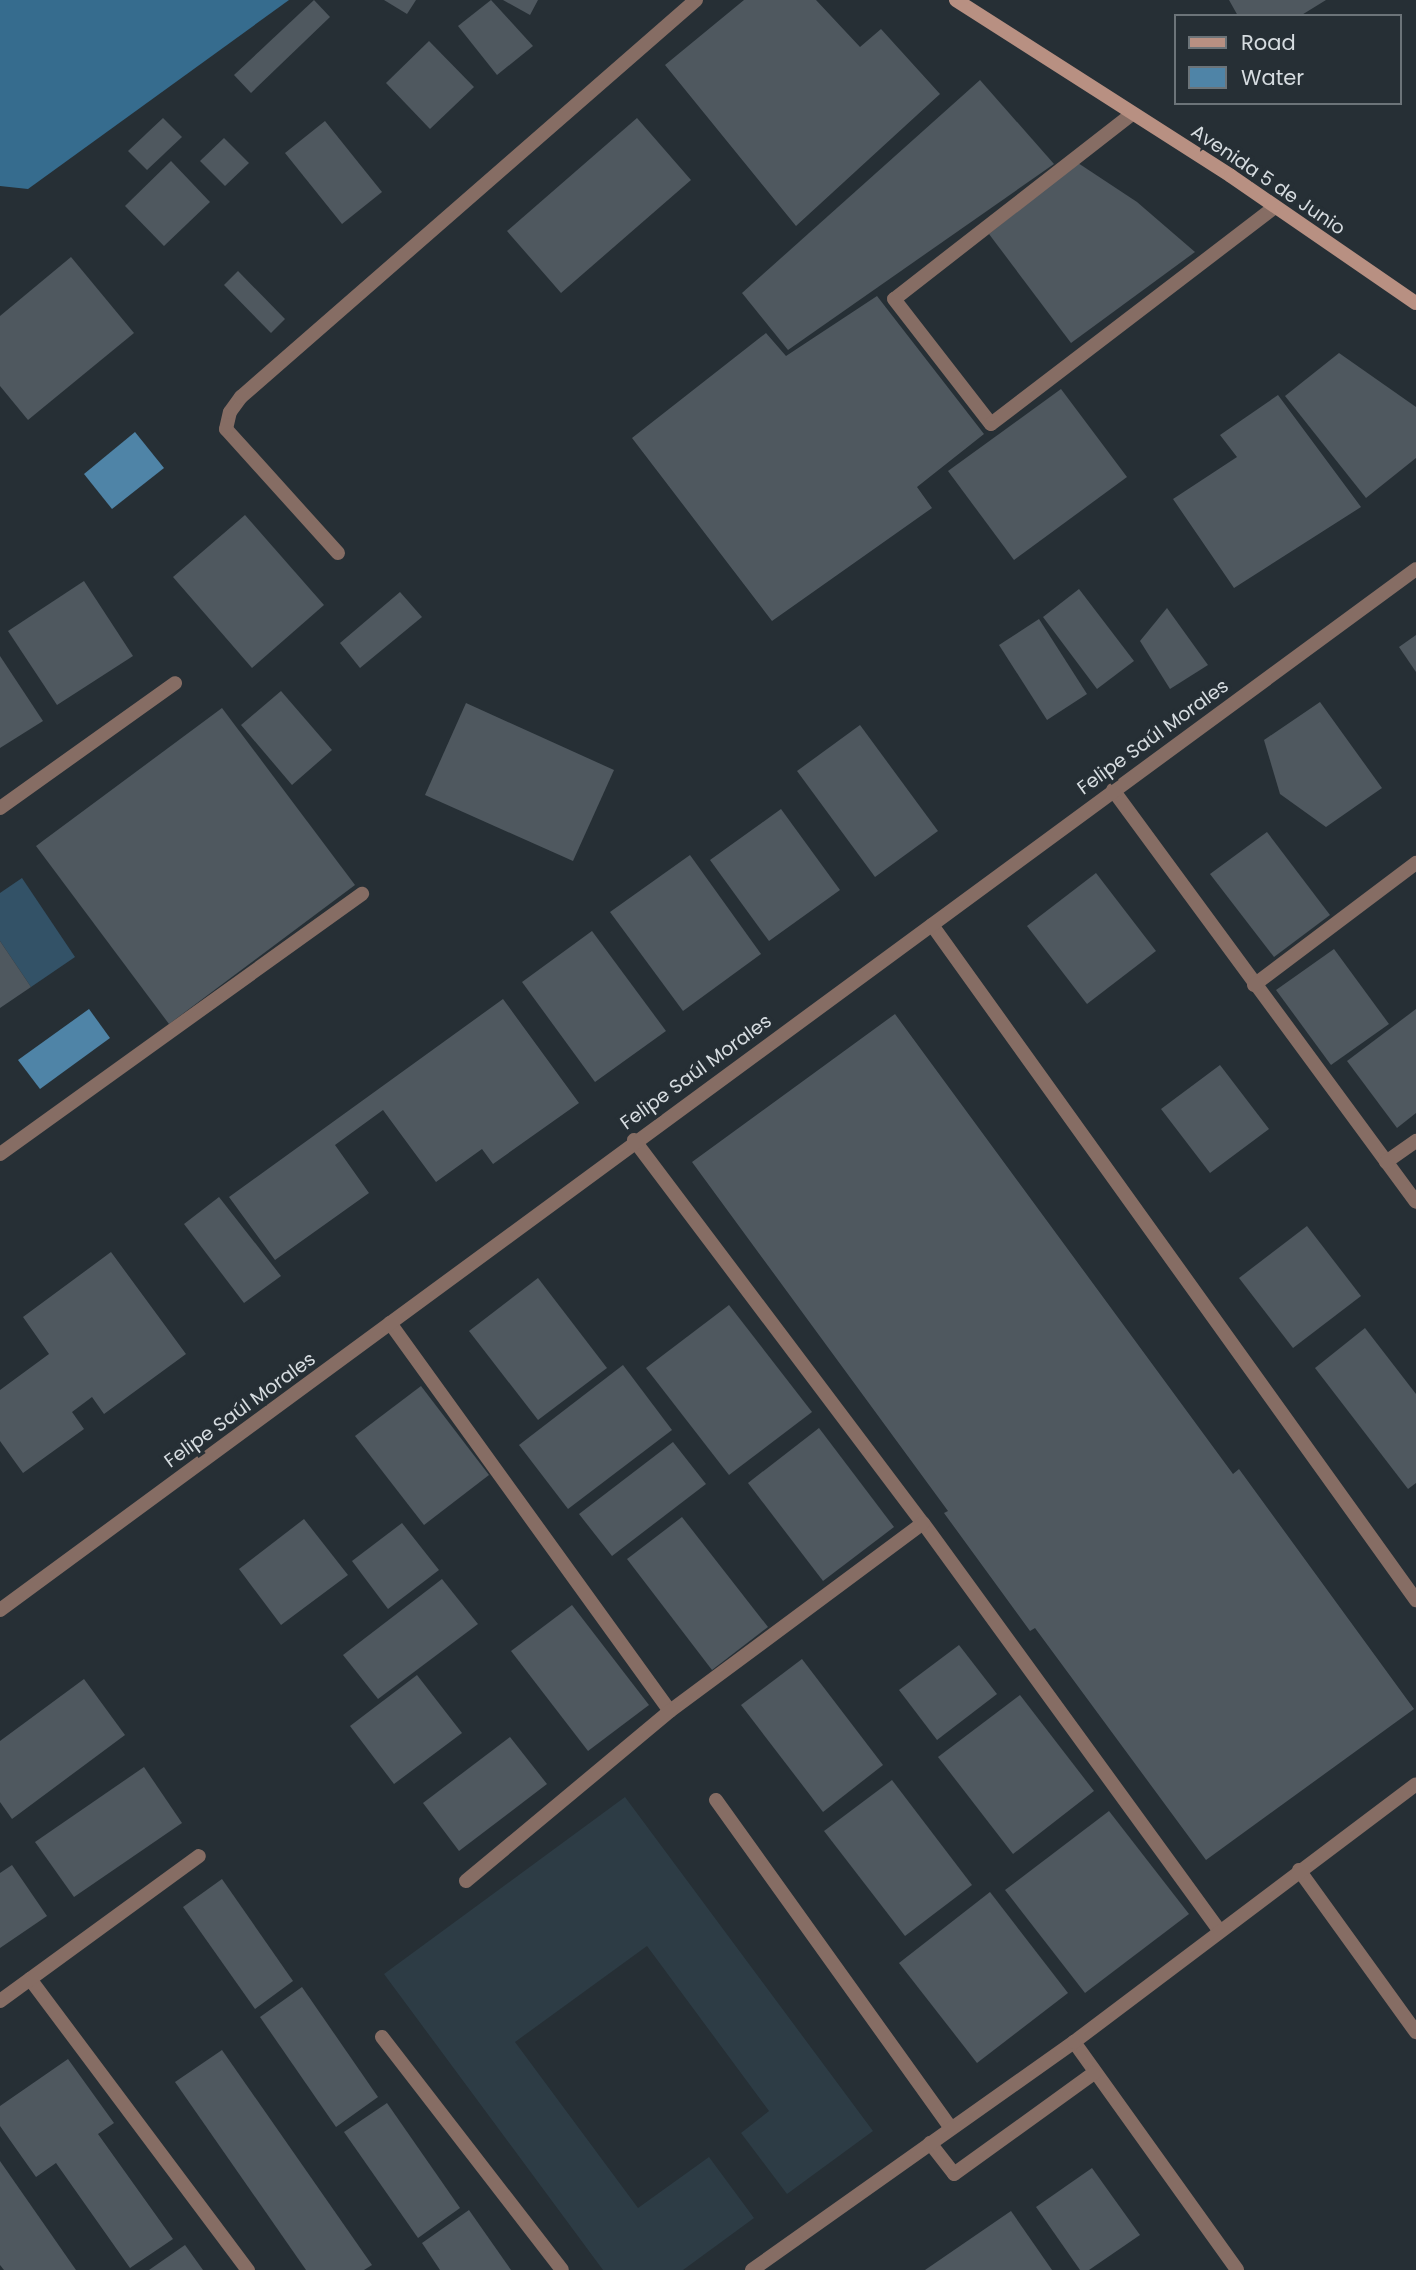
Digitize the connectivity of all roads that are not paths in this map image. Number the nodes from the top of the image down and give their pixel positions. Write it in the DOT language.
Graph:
graph roads {
  1 [pos="696,0"];
  2 [pos="956,0"];
  3 [pos="1132,114"];
  4 [pos="1275,207"];
  5 [pos="1416,303"];
  6 [pos="338,553"];
  7 [pos="1416,569"];
  8 [pos="175,683"];
  9 [pos="1113,790"];
  10 [pos="0,808"];
  11 [pos="1416,863"];
  12 [pos="362,894"];
  13 [pos="932,925"];
  14 [pos="1254,985"];
  15 [pos="635,1140"];
  16 [pos="1416,1141"];
  17 [pos="0,1154"];
  18 [pos="1386,1162"];
  19 [pos="1416,1202"];
  20 [pos="390,1323"];
  21 [pos="923,1523"];
  22 [pos="1416,1600"];
  23 [pos="0,1610"];
  24 [pos="670,1711"];
  25 [pos="1416,1784"];
  26 [pos="716,1800"];
  27 [pos="199,1856"];
  28 [pos="1299,1870"];
  29 [pos="466,1881"];
  30 [pos="1219,1930"];
  31 [pos="30,1979"];
  32 [pos="0,2001"];
  33 [pos="1416,2032"];
  34 [pos="382,2037"];
  35 [pos="1074,2042"];
  36 [pos="1094,2073"];
  37 [pos="950,2127"];
  38 [pos="930,2143"];
  39 [pos="248,2270"];
  40 [pos="562,2270"];
  41 [pos="752,2270"];
  42 [pos="1237,2270"];
  1 -- 6 [label="street"];
  2 -- 3 [label="street, Avenida 5 de Junio"];
  3 -- 4 [label="street, Avenida 5 de Junio"];
  3 -- 4 [label="street"];
  4 -- 5 [label="street, Avenida 5 de Junio"];
  7 -- 9 [label="street, Felipe Saúl Morales"];
  8 -- 10 [label="street"];
  9 -- 13 [label="street, Felipe Saúl Morales"];
  9 -- 14 [label="street"];
  11 -- 14 [label="street"];
  12 -- 17 [label="street"];
  13 -- 15 [label="street, Felipe Saúl Morales"];
  13 -- 22 [label="street"];
  14 -- 18 [label="street"];
  15 -- 20 [label="street, Felipe Saúl Morales"];
  15 -- 21 [label="street"];
  16 -- 18 [label="street"];
  18 -- 19 [label="street"];
  20 -- 23 [label="street, Felipe Saúl Morales"];
  20 -- 24 [label="street"];
  21 -- 24 [label="street"];
  21 -- 30 [label="street"];
  24 -- 29 [label="street"];
  25 -- 28 [label="street"];
  26 -- 37 [label="street"];
  27 -- 31 [label="street"];
  28 -- 30 [label="street"];
  28 -- 33 [label="street"];
  30 -- 35 [label="street"];
  31 -- 32 [label="street"];
  31 -- 39 [label="street"];
  34 -- 40 [label="street"];
  35 -- 36 [label="street"];
  35 -- 37 [label="street"];
  36 -- 38 [label="street"];
  36 -- 42 [label="street"];
  37 -- 38 [label="street"];
  38 -- 41 [label="street"];
}
